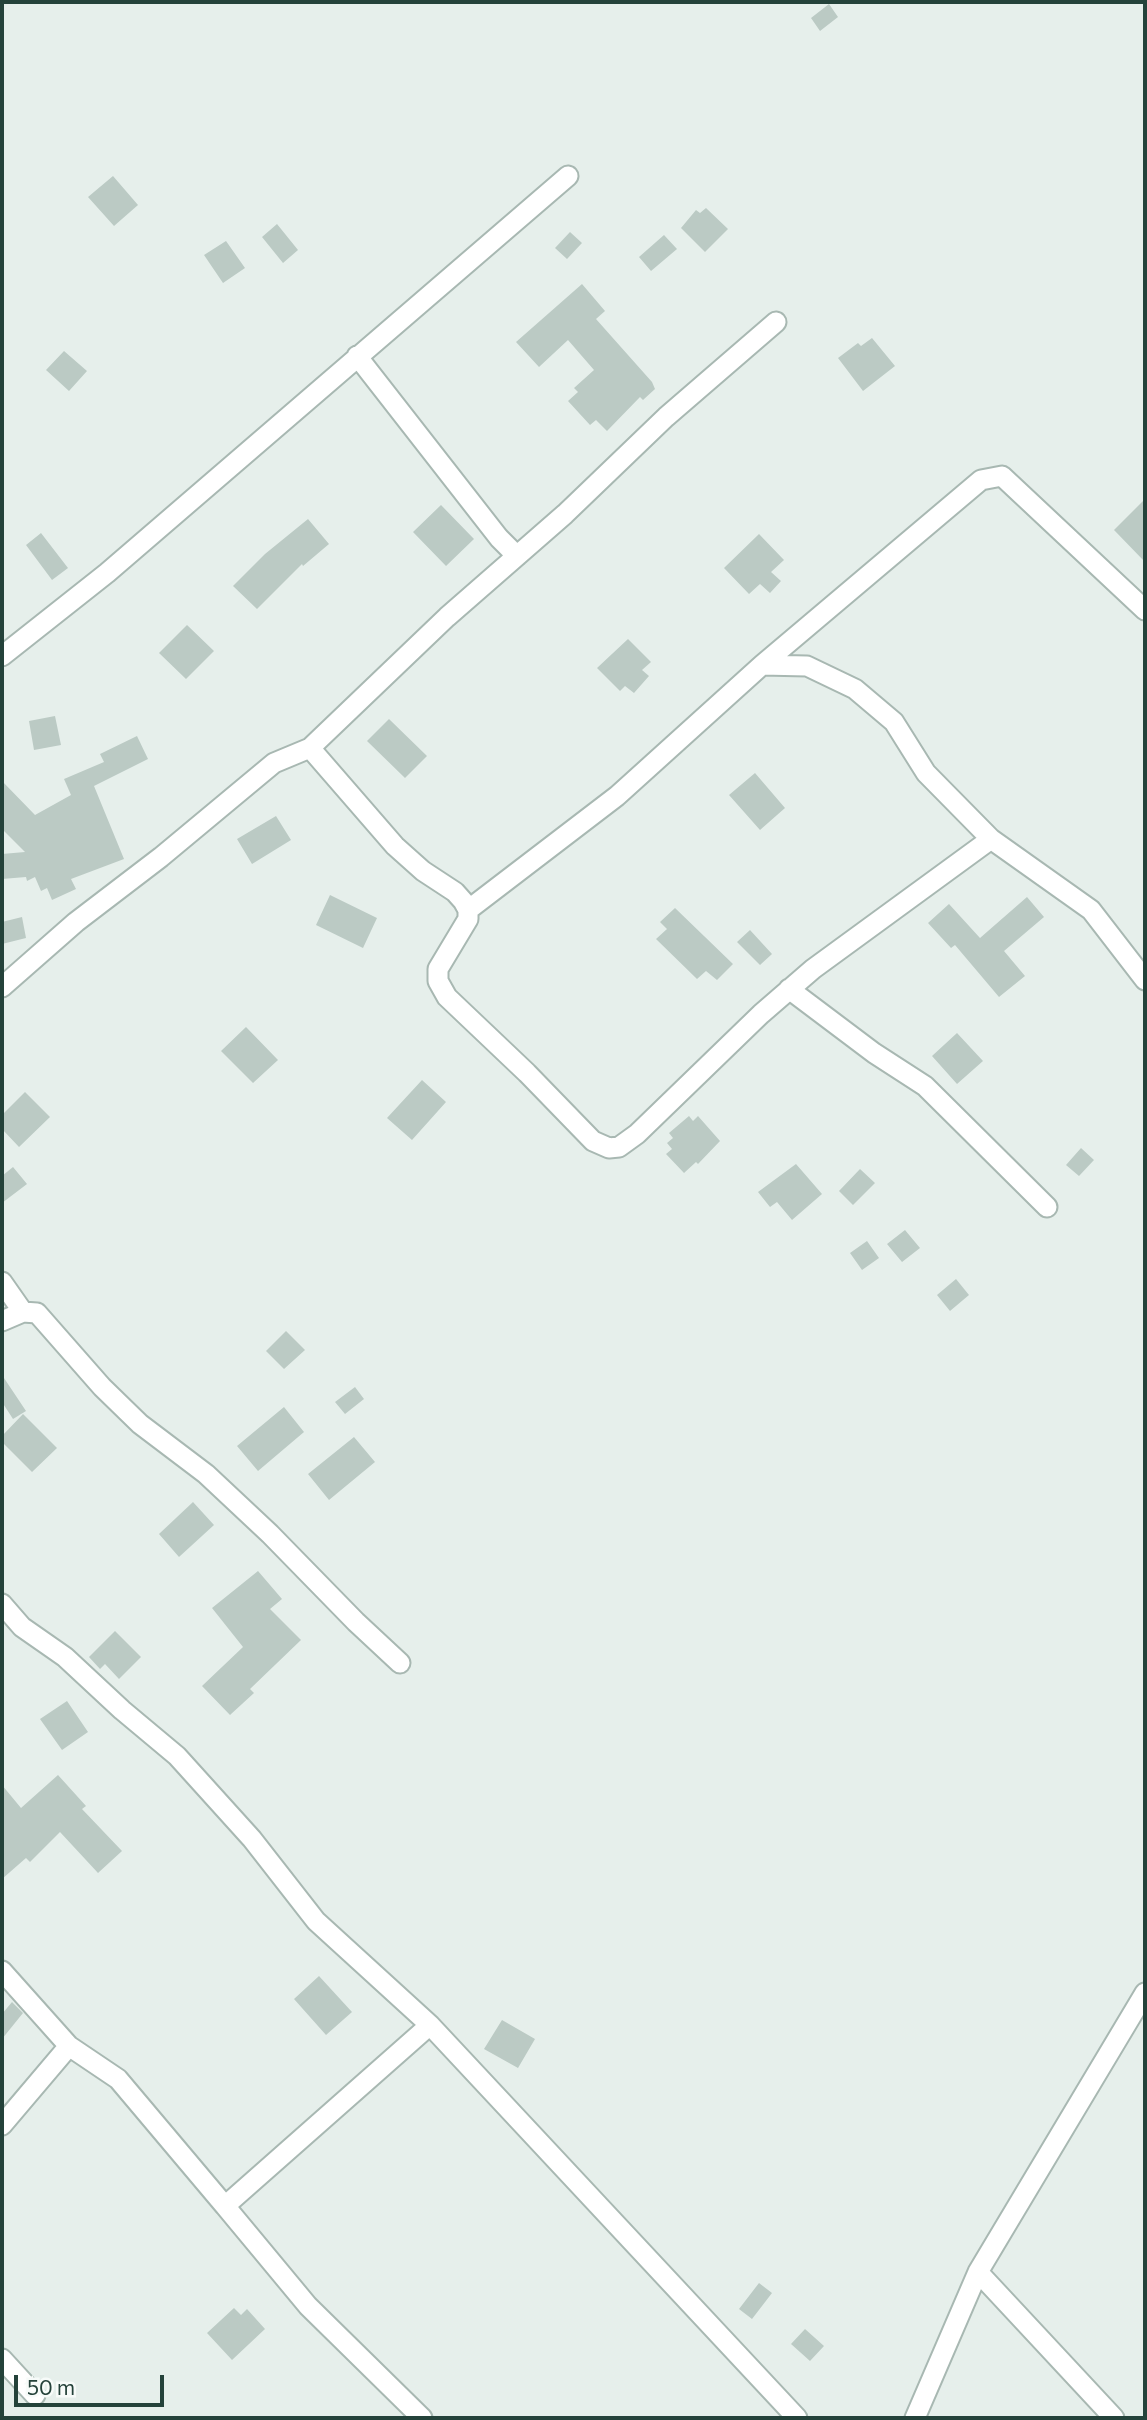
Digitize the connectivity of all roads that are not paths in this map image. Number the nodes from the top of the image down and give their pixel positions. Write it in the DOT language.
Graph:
graph roads {
  1 [pos="568,176"];
  2 [pos="776,322"];
  3 [pos="357,356"];
  4 [pos="517,556"];
  5 [pos="1145,610"];
  6 [pos="2,656"];
  7 [pos="762,665"];
  8 [pos="310,748"];
  9 [pos="991,839"];
  10 [pos="468,910"];
  11 [pos="1145,980"];
  12 [pos="2,987"];
  13 [pos="789,989"];
  14 [pos="1046,1207"];
  15 [pos="2,1282"];
  16 [pos="23,1312"];
  17 [pos="2,1321"];
  18 [pos="2,1604"];
  19 [pos="400,1662"];
  20 [pos="2,1971"];
  21 [pos="1145,1993"];
  22 [pos="430,2025"];
  23 [pos="69,2046"];
  24 [pos="2,2125"];
  25 [pos="225,2206"];
  26 [pos="978,2272"];
  27 [pos="2,2359"];
  28 [pos="35,2395"];
  29 [pos="422,2418"];
  30 [pos="797,2418"];
  31 [pos="915,2418"];
  32 [pos="1114,2418"];
  1 -- 3 [label="street"];
  2 -- 4 [label="street"];
  3 -- 4 [label="street"];
  3 -- 6 [label="street"];
  4 -- 8 [label="street"];
  5 -- 7 [label="street"];
  7 -- 9 [label="street"];
  7 -- 10 [label="street"];
  8 -- 10 [label="street"];
  8 -- 12 [label="street"];
  9 -- 11 [label="street"];
  9 -- 13 [label="street"];
  10 -- 13 [label="street"];
  13 -- 14 [label="street"];
  15 -- 16 [label="street"];
  16 -- 17 [label="street"];
  16 -- 19 [label="street"];
  18 -- 22 [label="street"];
  20 -- 23 [label="street"];
  21 -- 26 [label="street"];
  22 -- 25 [label="street"];
  22 -- 30 [label="street"];
  23 -- 24 [label="street"];
  23 -- 25 [label="street"];
  25 -- 29 [label="street"];
  26 -- 31 [label="street"];
  26 -- 32 [label="street"];
  27 -- 28 [label="street"];
}
